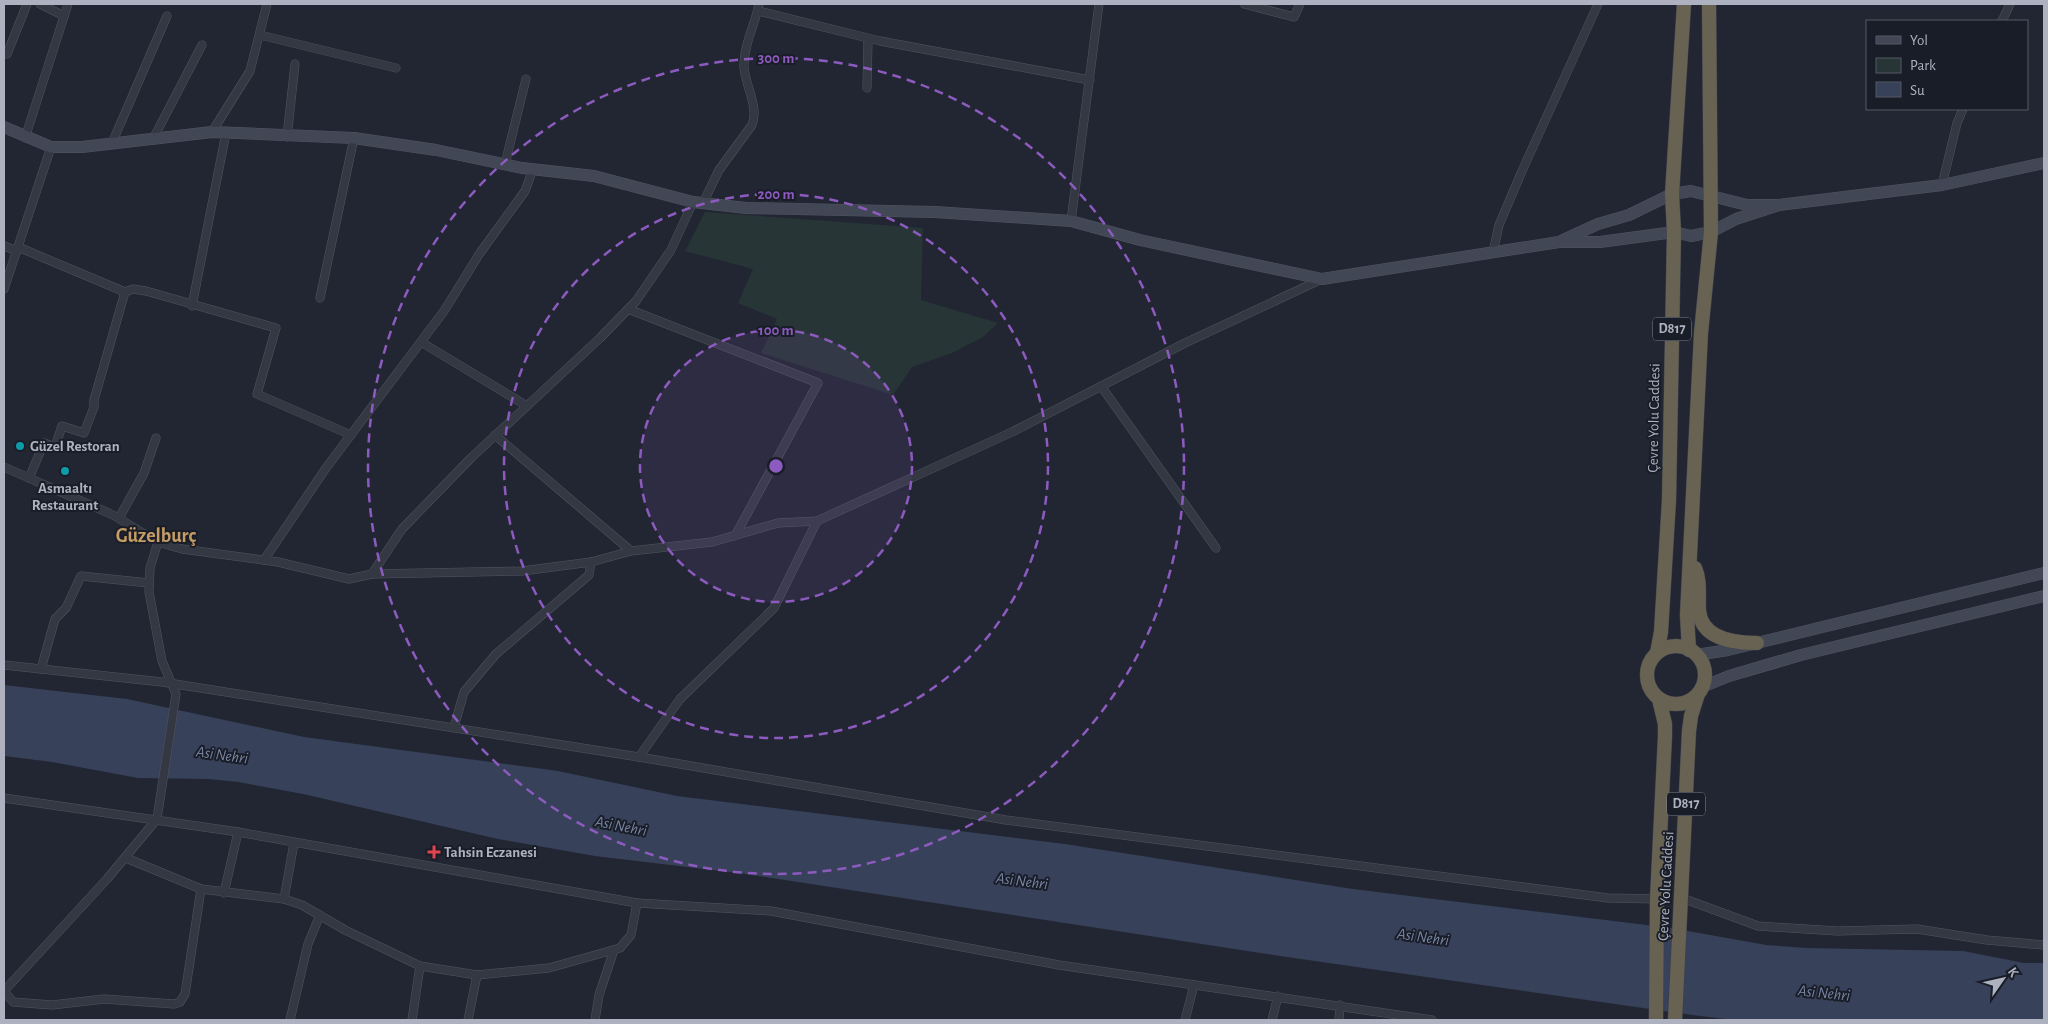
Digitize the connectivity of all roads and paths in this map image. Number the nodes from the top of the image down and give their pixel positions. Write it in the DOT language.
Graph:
graph roads {
  1 [pos="27,4"];
  2 [pos="40,4"];
  3 [pos="68,4"];
  4 [pos="267,4"];
  5 [pos="1099,4"];
  6 [pos="1244,4"];
  7 [pos="1300,4"];
  8 [pos="1598,4"];
  9 [pos="1684,4"];
  10 [pos="1709,4"];
  11 [pos="2010,4"];
  12 [pos="758,8"];
  13 [pos="64,16"];
  14 [pos="167,16"];
  15 [pos="2002,20"];
  16 [pos="260,35"];
  17 [pos="868,39"];
  18 [pos="202,45"];
  19 [pos="7,54"];
  20 [pos="295,64"];
  21 [pos="396,68"];
  22 [pos="526,79"];
  23 [pos="1090,80"];
  24 [pos="867,88"];
  25 [pos="1963,110"];
  26 [pos="4,127"];
  27 [pos="212,132"];
  28 [pos="226,133"];
  29 [pos="287,137"];
  30 [pos="25,138"];
  31 [pos="354,138"];
  32 [pos="153,139"];
  33 [pos="112,143"];
  34 [pos="51,147"];
  35 [pos="2044,163"];
  36 [pos="505,164"];
  37 [pos="533,169"];
  38 [pos="1942,185"];
  39 [pos="1672,194"];
  40 [pos="1712,196"];
  41 [pos="698,202"];
  42 [pos="1779,205"];
  43 [pos="1071,221"];
  44 [pos="1674,232"];
  45 [pos="1711,232"];
  46 [pos="1559,242"];
  47 [pos="4,246"];
  48 [pos="18,249"];
  49 [pos="1493,252"];
  50 [pos="1322,279"];
  51 [pos="4,289"];
  52 [pos="125,292"];
  53 [pos="320,298"];
  54 [pos="192,306"];
  55 [pos="628,309"];
  56 [pos="421,342"];
  57 [pos="1102,386"];
  58 [pos="527,406"];
  59 [pos="351,435"];
  60 [pos="496,435"];
  61 [pos="156,438"];
  62 [pos="4,467"];
  63 [pos="29,478"];
  64 [pos="119,518"];
  65 [pos="816,521"];
  66 [pos="735,536"];
  67 [pos="158,542"];
  68 [pos="1216,548"];
  69 [pos="631,551"];
  70 [pos="1690,557"];
  71 [pos="264,560"];
  72 [pos="591,562"];
  73 [pos="2044,573"];
  74 [pos="372,574"];
  75 [pos="149,583"];
  76 [pos="2044,596"];
  77 [pos="1757,643"];
  78 [pos="1657,653"];
  79 [pos="1693,653"];
  80 [pos="4,665"];
  81 [pos="42,669"];
  82 [pos="170,685"];
  83 [pos="1700,691"];
  84 [pos="1658,699"];
  85 [pos="454,727"];
  86 [pos="639,756"];
  87 [pos="4,798"];
  88 [pos="157,819"];
  89 [pos="238,832"];
  90 [pos="294,843"];
  91 [pos="126,858"];
  92 [pos="201,889"];
  93 [pos="224,893"];
  94 [pos="1682,898"];
  95 [pos="284,899"];
  96 [pos="637,903"];
  97 [pos="1657,905"];
  98 [pos="320,915"];
  99 [pos="2044,945"];
  100 [pos="614,950"];
  101 [pos="420,966"];
  102 [pos="477,975"];
  103 [pos="1194,984"];
  104 [pos="4,991"];
  105 [pos="1278,996"];
  106 [pos="1340,1005"];
  107 [pos="290,1020"];
  108 [pos="412,1020"];
  109 [pos="468,1020"];
  110 [pos="595,1020"];
  111 [pos="1185,1020"];
  112 [pos="1272,1020"];
  113 [pos="1339,1020"];
  114 [pos="1432,1020"];
  115 [pos="1656,1020"];
  116 [pos="1675,1020"];
  1 -- 19 [label="street"];
  2 -- 13 [label="street"];
  3 -- 13 [label="street"];
  4 -- 16 [label="street"];
  5 -- 23 [label="street"];
  6 -- 7 [label="street"];
  8 -- 49 [label="street"];
  9 -- 39 [label="highway, Çevre Yolu Caddesi / D817"];
  10 -- 40 [label="highway, Çevre Yolu Caddesi / D817"];
  11 -- 15 [label="street"];
  12 -- 17 [label="street"];
  12 -- 41 [label="street"];
  13 -- 30 [label="street"];
  14 -- 33 [label="street"];
  16 -- 21 [label="street"];
  16 -- 27 [label="street"];
  17 -- 23 [label="street"];
  17 -- 24 [label="street"];
  18 -- 32 [label="street"];
  20 -- 29 [label="street"];
  22 -- 36 [label="street"];
  23 -- 43 [label="street"];
  25 -- 38 [label="street"];
  26 -- 30 [label="street"];
  27 -- 28 [label="street"];
  27 -- 32 [label="street"];
  28 -- 29 [label="street"];
  28 -- 54 [label="street"];
  29 -- 31 [label="street"];
  30 -- 34 [label="street"];
  31 -- 36 [label="street"];
  31 -- 53 [label="street"];
  32 -- 33 [label="street"];
  33 -- 34 [label="street"];
  34 -- 48 [label="street"];
  35 -- 38 [label="street"];
  36 -- 37 [label="street"];
  37 -- 41 [label="street"];
  37 -- 56 [label="street"];
  38 -- 42 [label="street"];
  39 -- 40 [label="street"];
  39 -- 44 [label="highway, Çevre Yolu Caddesi / D817"];
  39 -- 46 [label="street"];
  40 -- 42 [label="street"];
  40 -- 45 [label="highway, Çevre Yolu Caddesi / D817"];
  41 -- 43 [label="street"];
  41 -- 55 [label="street"];
  42 -- 45 [label="street"];
  43 -- 50 [label="street"];
  44 -- 45 [label="street"];
  44 -- 46 [label="street"];
  44 -- 78 [label="highway, Çevre Yolu Caddesi / D817"];
  45 -- 70 [label="highway, Çevre Yolu Caddesi / D817"];
  46 -- 49 [label="street"];
  47 -- 48 [label="street"];
  48 -- 51 [label="street"];
  48 -- 52 [label="street"];
  49 -- 50 [label="street"];
  50 -- 57 [label="street"];
  52 -- 54 [label="street"];
  52 -- 63 [label="street"];
  54 -- 59 [label="street"];
  55 -- 58 [label="street"];
  55 -- 66 [label="street"];
  56 -- 58 [label="street"];
  56 -- 59 [label="street"];
  57 -- 65 [label="street"];
  57 -- 68 [label="street"];
  58 -- 60 [label="street"];
  59 -- 71 [label="street"];
  60 -- 69 [label="street"];
  60 -- 74 [label="street"];
  61 -- 64 [label="street"];
  62 -- 63 [label="street"];
  63 -- 64 [label="street"];
  64 -- 67 [label="street"];
  65 -- 66 [label="street"];
  65 -- 86 [label="street"];
  66 -- 69 [label="street"];
  67 -- 71 [label="street"];
  67 -- 75 [label="street"];
  69 -- 72 [label="street"];
  70 -- 77 [label="highway"];
  70 -- 79 [label="highway, Çevre Yolu Caddesi / D817"];
  71 -- 74 [label="street"];
  72 -- 74 [label="street"];
  72 -- 85 [label="street"];
  73 -- 77 [label="street"];
  75 -- 81 [label="street"];
  75 -- 82 [label="street"];
  76 -- 83 [label="street"];
  77 -- 79 [label="street"];
  78 -- 79 [label="highway"];
  78 -- 84 [label="highway, Çevre Yolu Caddesi / D817"];
  79 -- 83 [label="highway, Çevre Yolu Caddesi / D817"];
  80 -- 81 [label="street"];
  81 -- 82 [label="street"];
  82 -- 85 [label="street"];
  82 -- 88 [label="street"];
  83 -- 84 [label="highway"];
  83 -- 94 [label="highway, Çevre Yolu Caddesi / D817"];
  84 -- 97 [label="highway, Çevre Yolu Caddesi / D817"];
  85 -- 86 [label="street"];
  86 -- 97 [label="street"];
  87 -- 88 [label="street"];
  88 -- 89 [label="street"];
  88 -- 91 [label="street"];
  89 -- 90 [label="street"];
  89 -- 93 [label="street"];
  90 -- 95 [label="street"];
  90 -- 96 [label="street"];
  91 -- 92 [label="street"];
  91 -- 104 [label="street"];
  92 -- 93 [label="street"];
  92 -- 104 [label="street"];
  93 -- 95 [label="street"];
  94 -- 99 [label="street"];
  94 -- 116 [label="highway, Çevre Yolu Caddesi / D817"];
  95 -- 98 [label="street"];
  96 -- 100 [label="street"];
  96 -- 103 [label="street"];
  97 -- 115 [label="highway, Çevre Yolu Caddesi / D817"];
  98 -- 101 [label="street"];
  98 -- 107 [label="street"];
  100 -- 102 [label="street"];
  100 -- 110 [label="street"];
  101 -- 102 [label="street"];
  101 -- 108 [label="street"];
  102 -- 109 [label="street"];
  103 -- 105 [label="street"];
  103 -- 111 [label="street"];
  105 -- 106 [label="street"];
  105 -- 112 [label="street"];
  106 -- 113 [label="street"];
  106 -- 114 [label="street"];
}
